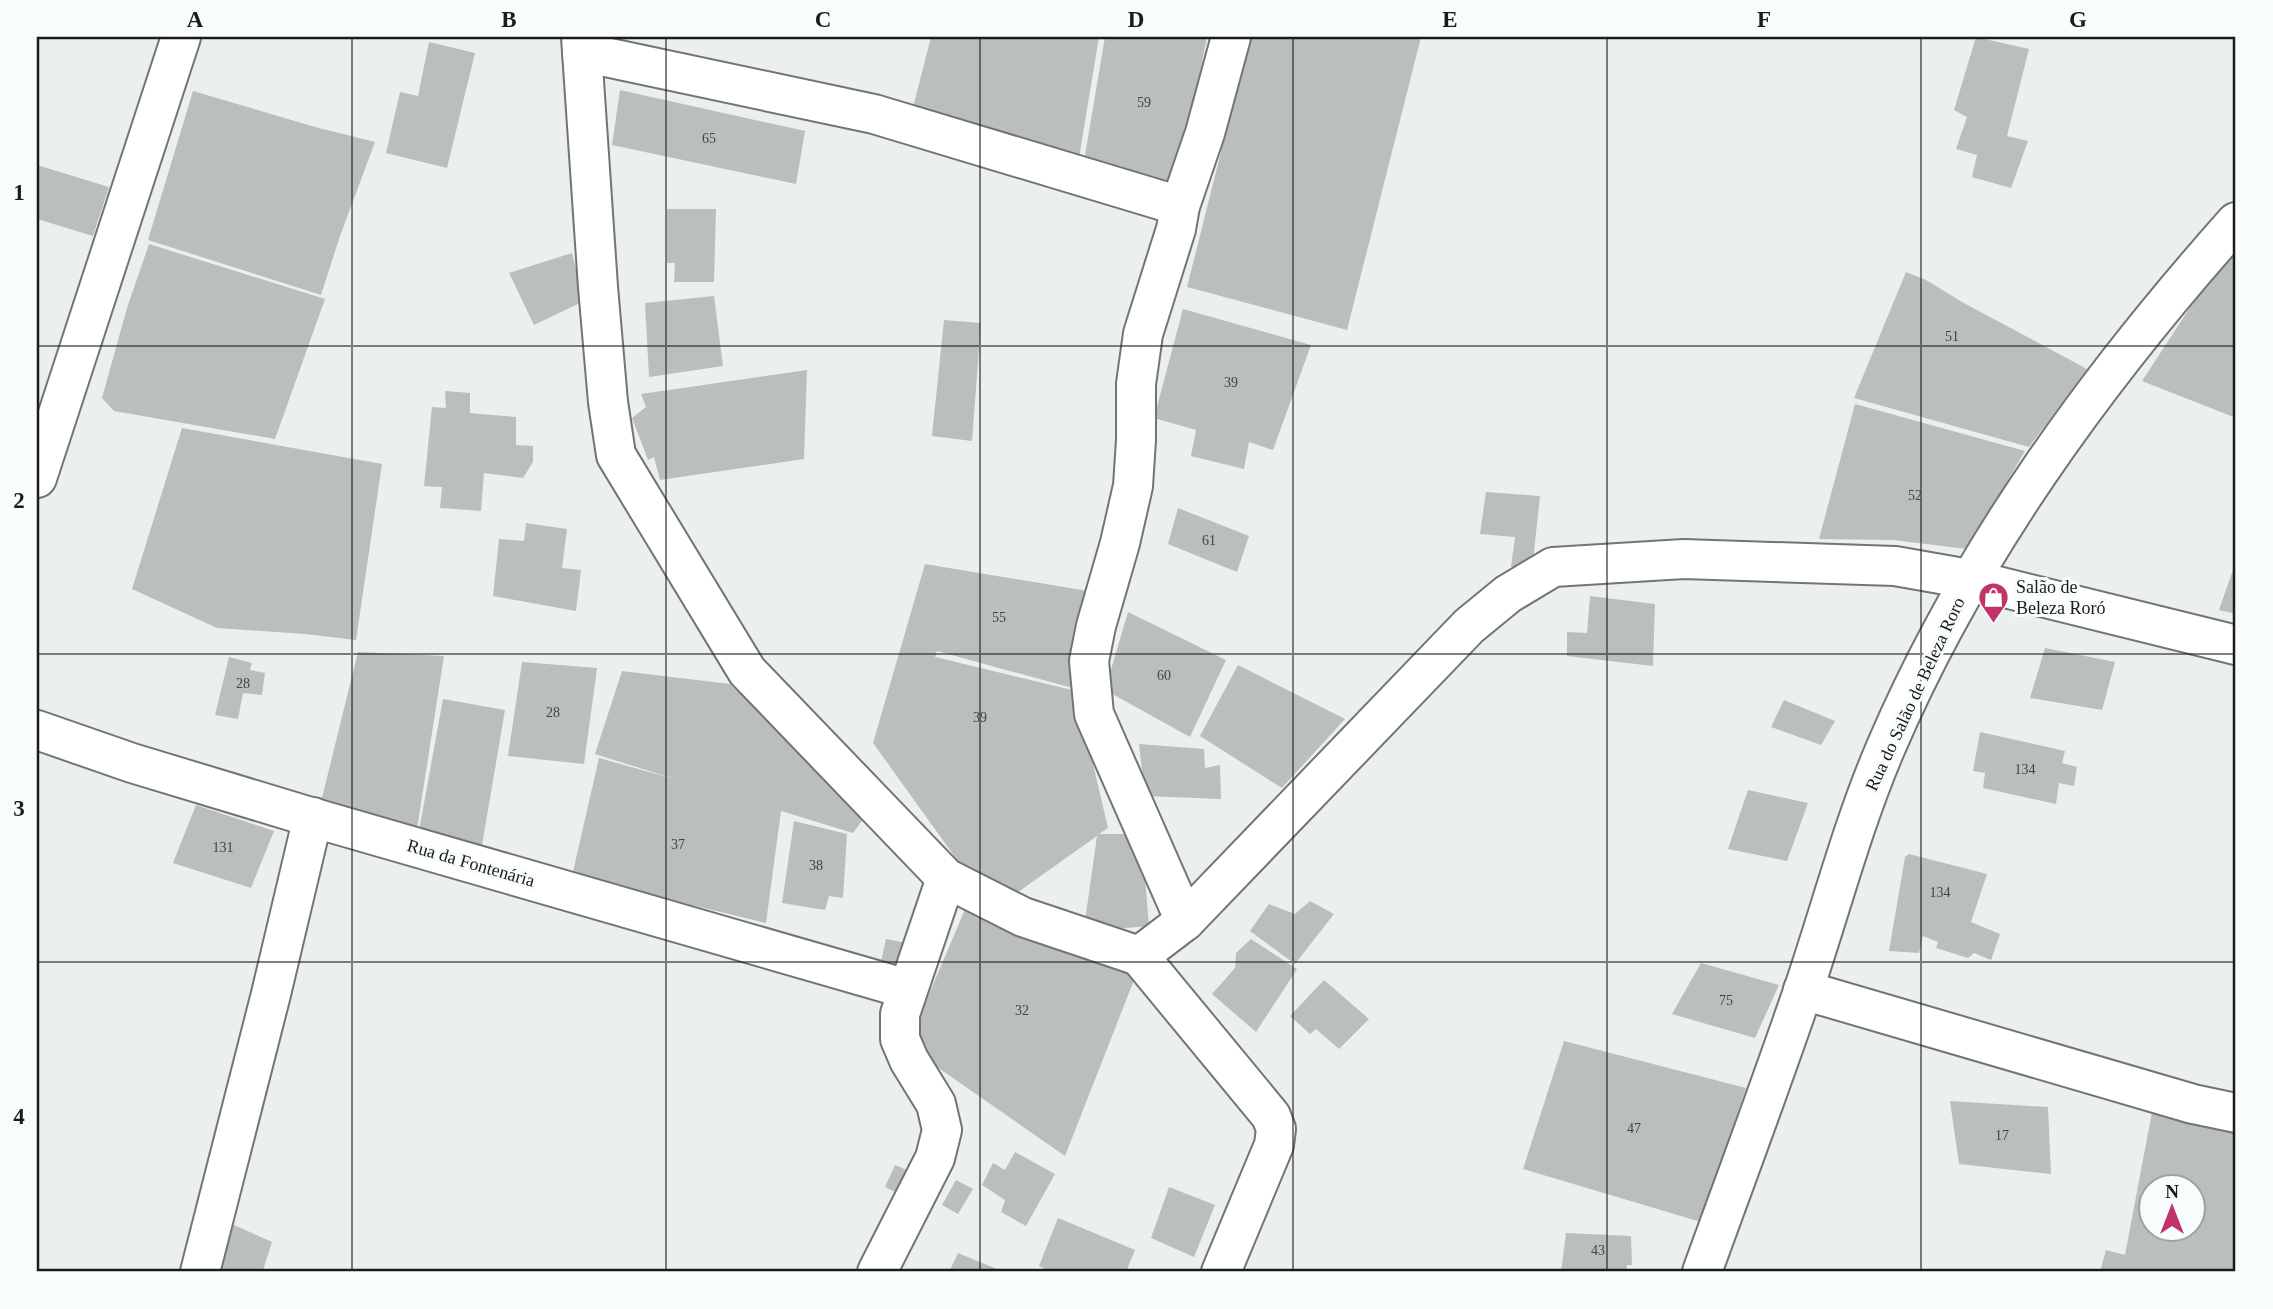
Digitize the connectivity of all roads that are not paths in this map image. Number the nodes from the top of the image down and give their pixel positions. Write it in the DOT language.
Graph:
graph roads {
  1 [pos="181,37"];
  2 [pos="1231,37"];
  3 [pos="582,44"];
  4 [pos="1180,206"];
  5 [pos="2236,222"];
  6 [pos="37,478"];
  7 [pos="1969,579"];
  8 [pos="2236,645"];
  9 [pos="37,730"];
  10 [pos="313,817"];
  11 [pos="946,878"];
  12 [pos="1185,921"];
  13 [pos="1139,956"];
  14 [pos="907,989"];
  15 [pos="1803,990"];
  16 [pos="2236,1113"];
  17 [pos="200,1272"];
  18 [pos="877,1272"];
  19 [pos="1221,1272"];
  20 [pos="1702,1272"];
  1 -- 6 [label="street"];
  2 -- 4 [label="street"];
  3 -- 4 [label="street"];
  3 -- 11 [label="street"];
  4 -- 12 [label="street"];
  5 -- 7 [label="street, Rua do Salão de Beleza Roro"];
  7 -- 8 [label="street"];
  7 -- 12 [label="street"];
  7 -- 15 [label="street, Rua do Salão de Beleza Roro"];
  9 -- 10 [label="street, Rua da Fontenária"];
  10 -- 14 [label="street, Rua da Fontenária"];
  10 -- 17 [label="street"];
  11 -- 13 [label="street"];
  11 -- 14 [label="street"];
  12 -- 13 [label="street"];
  13 -- 19 [label="street"];
  14 -- 18 [label="street"];
  15 -- 16 [label="street"];
  15 -- 20 [label="street, Rua do Salão de Beleza Roro"];
}
